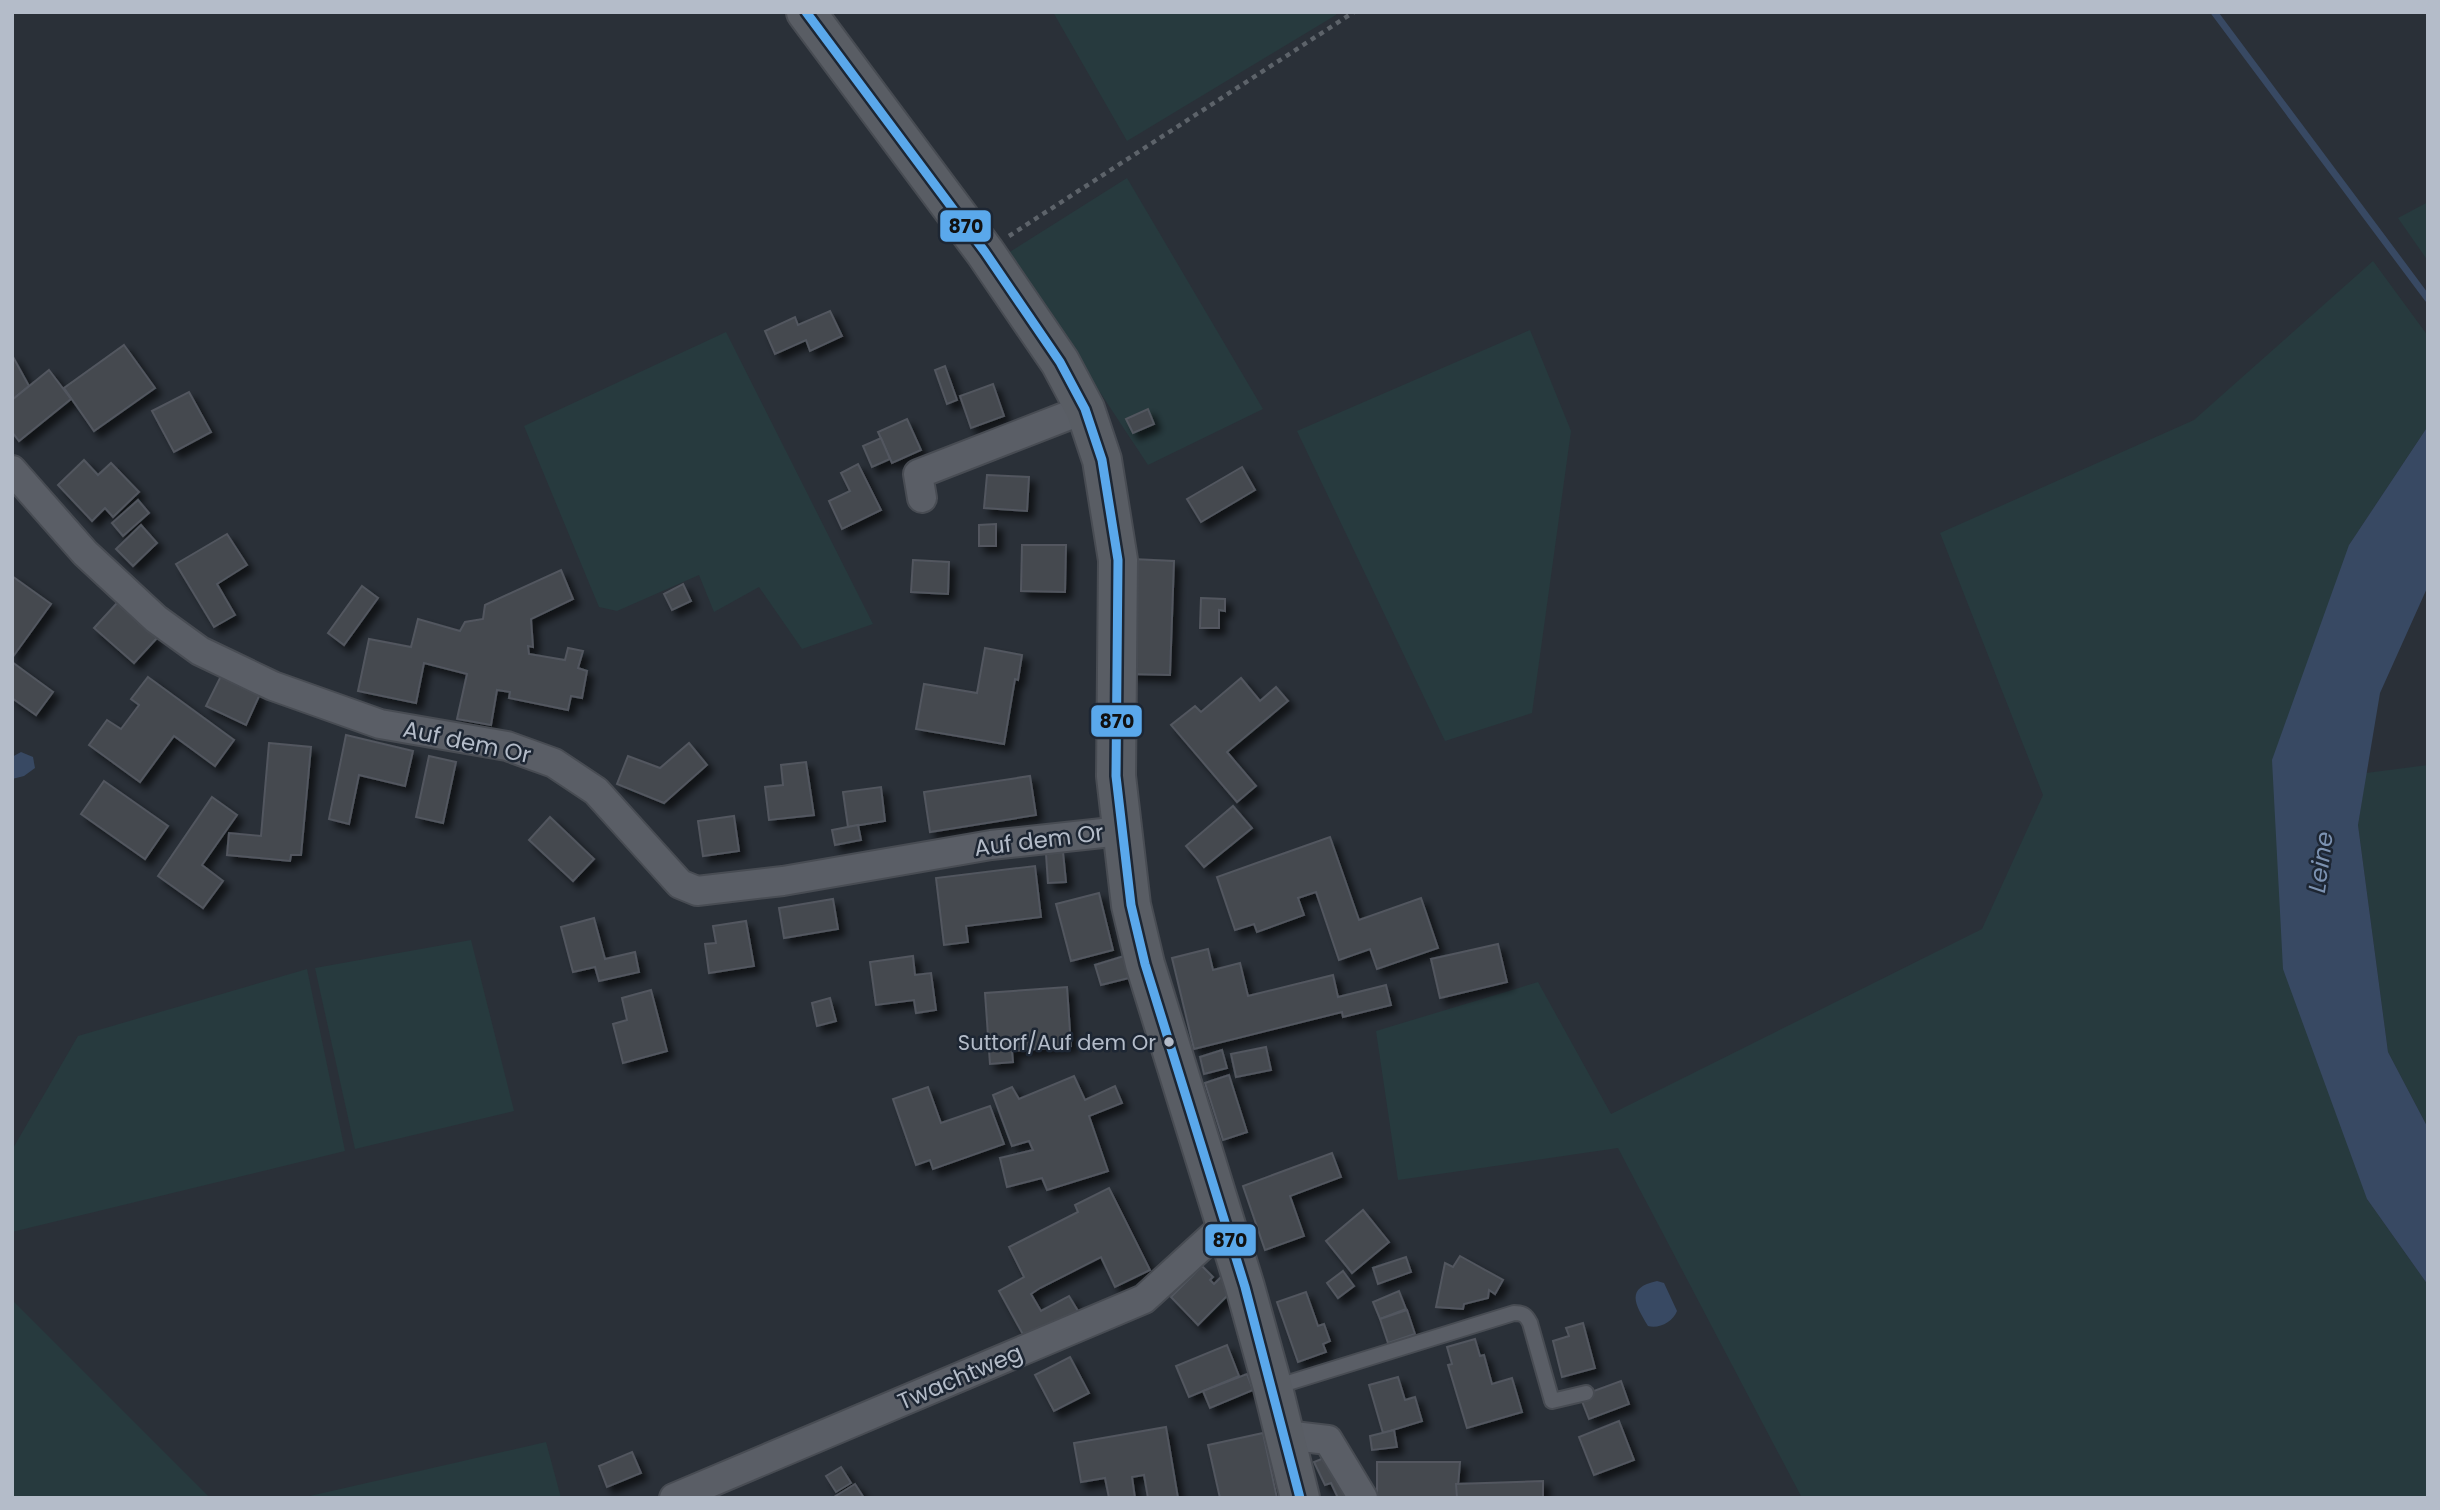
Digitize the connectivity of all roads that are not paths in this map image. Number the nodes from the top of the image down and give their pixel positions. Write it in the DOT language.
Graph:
graph roads {
  1 [pos="806,12"];
  2 [pos="1085,409"];
  3 [pos="12,470"];
  4 [pos="922,498"];
  5 [pos="1121,831"];
  6 [pos="1226,1224"];
  7 [pos="1273,1388"];
  8 [pos="1586,1393"];
  9 [pos="1285,1435"];
  10 [pos="674,1498"];
  11 [pos="1300,1498"];
  12 [pos="1363,1498"];
  1 -- 2 [label="main road"];
  2 -- 4 [label="street"];
  2 -- 5 [label="main road"];
  3 -- 5 [label="street, Auf dem Or"];
  5 -- 6 [label="main road"];
  6 -- 7 [label="main road"];
  6 -- 10 [label="street, Twachtweg"];
  7 -- 8 [label="lane"];
  7 -- 9 [label="main road"];
  9 -- 11 [label="main road"];
  9 -- 12 [label="street"];
}
